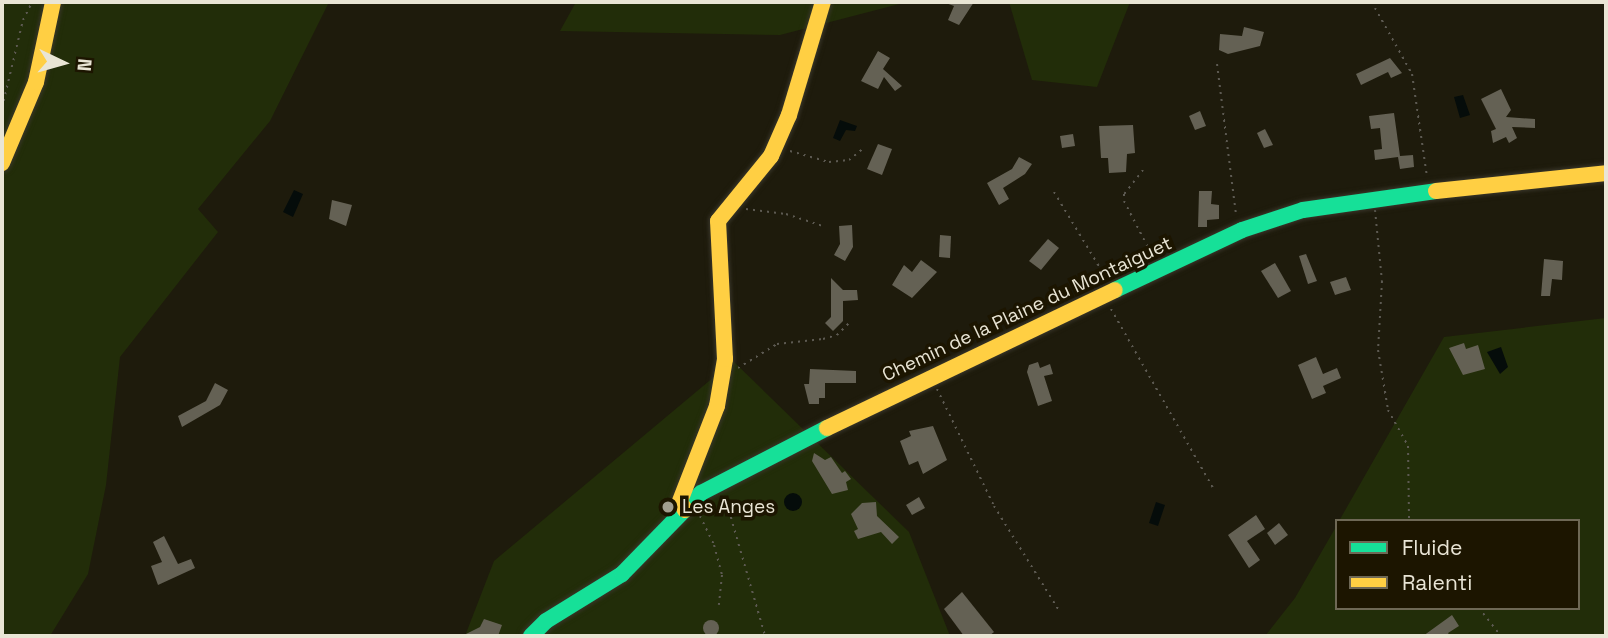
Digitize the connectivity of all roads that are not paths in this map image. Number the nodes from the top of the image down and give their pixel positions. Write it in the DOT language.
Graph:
graph roads {
  1 [pos="54,2"];
  2 [pos="823,2"];
  3 [pos="2,163"];
  4 [pos="1606,173"];
  5 [pos="687,507"];
  6 [pos="531,636"];
  1 -- 3 [label="street"];
  2 -- 5 [label="street"];
  4 -- 5 [label="street, Chemin de la Plaine du Montaiguet"];
  5 -- 6 [label="street, Chemin de la Plaine du Montaiguet"];
}
